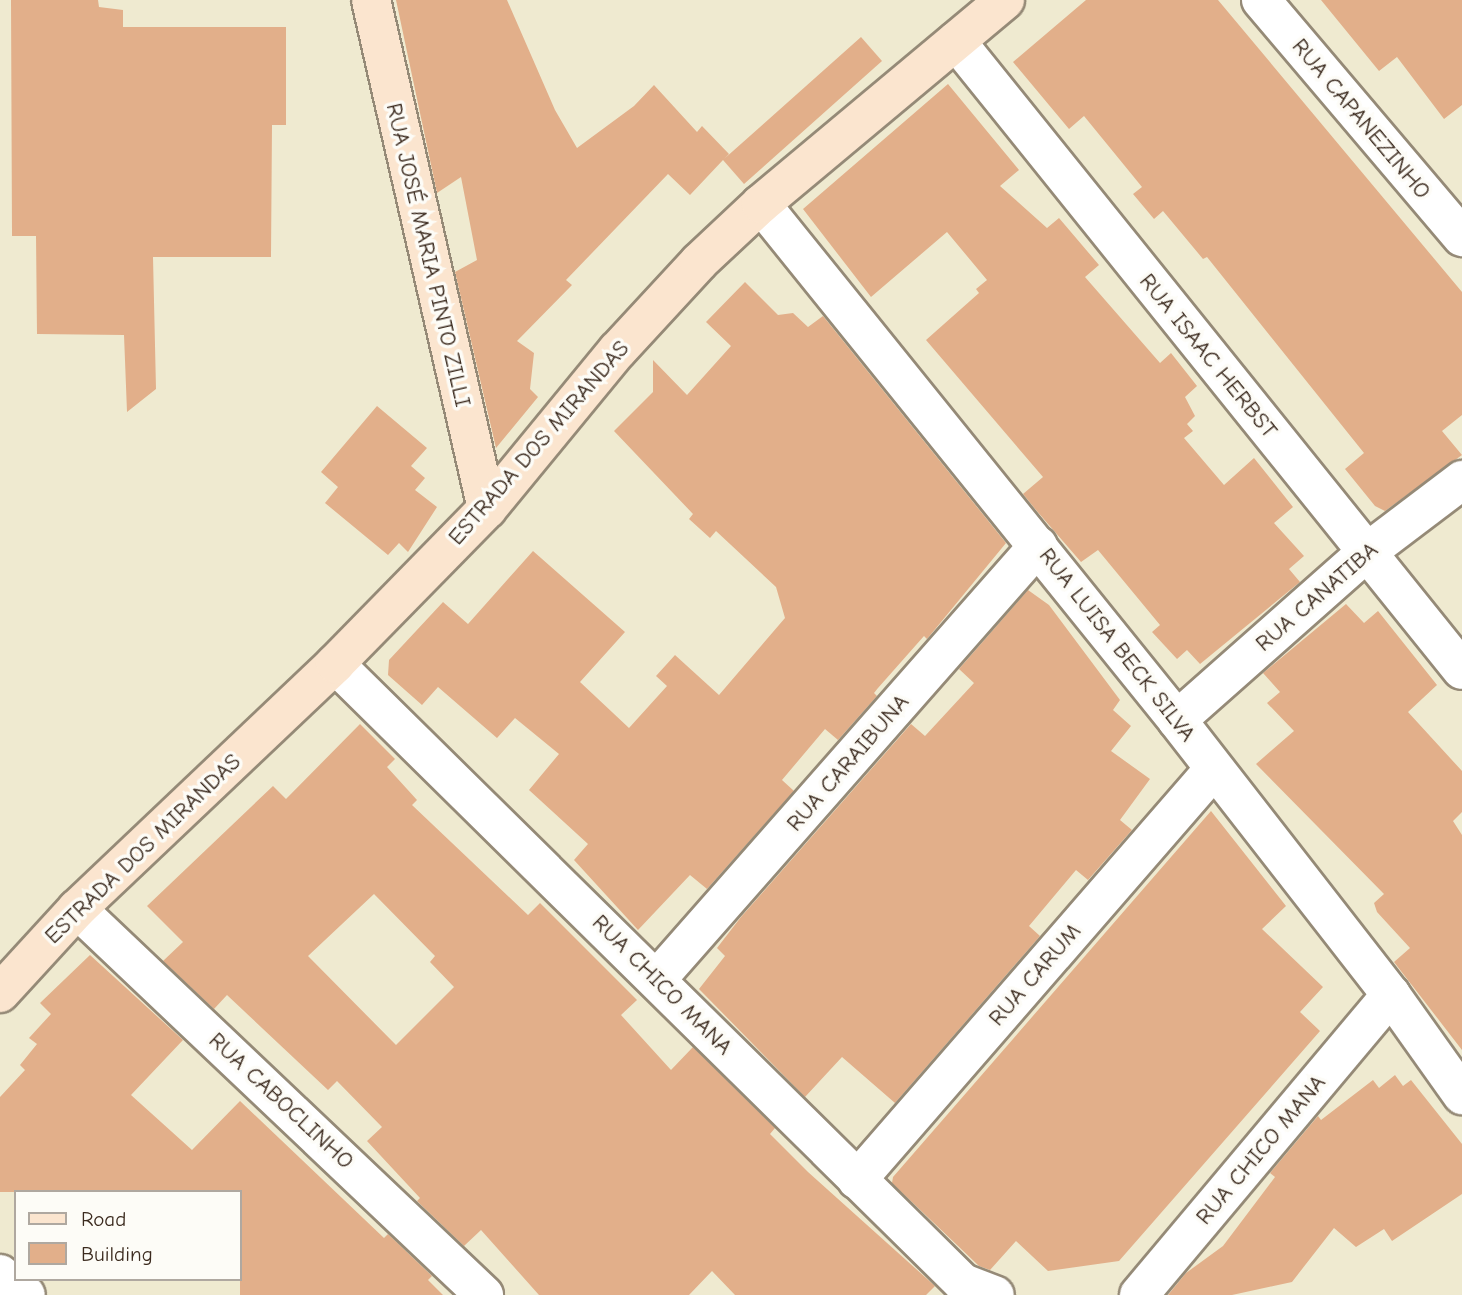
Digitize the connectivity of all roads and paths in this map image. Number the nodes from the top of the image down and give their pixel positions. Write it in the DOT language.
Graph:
graph roads {
  1 [pos="371,0"];
  2 [pos="1005,0"];
  3 [pos="1261,0"];
  4 [pos="956,41"];
  5 [pos="761,204"];
  6 [pos="1462,237"];
  7 [pos="1462,480"];
  8 [pos="487,509"];
  9 [pos="1038,546"];
  10 [pos="1366,553"];
  11 [pos="335,664"];
  12 [pos="1462,670"];
  13 [pos="1177,720"];
  14 [pos="1214,769"];
  15 [pos="77,909"];
  16 [pos="657,979"];
  17 [pos="0,993"];
  18 [pos="1391,995"];
  19 [pos="1462,1095"];
  20 [pos="857,1180"];
  21 [pos="0,1274"];
  22 [pos="26,1295"];
  23 [pos="484,1295"];
  24 [pos="995,1295"];
  25 [pos="1125,1295"];
  26 [pos="1140,1295"];
  1 -- 8 [label="street, RUA JOSÉ MARIA PINTO ZILLI"];
  2 -- 4 [label="street, ESTRADA DOS MIRANDAS"];
  3 -- 6 [label="street, RUA CAPANEZINHO"];
  4 -- 5 [label="street, ESTRADA DOS MIRANDAS"];
  4 -- 10 [label="street, RUA ISAAC HERBST"];
  5 -- 8 [label="street, ESTRADA DOS MIRANDAS"];
  5 -- 9 [label="street, RUA LUISA BECK SILVA"];
  7 -- 10 [label="street, RUA CANATIBA"];
  8 -- 11 [label="street, ESTRADA DOS MIRANDAS"];
  9 -- 13 [label="street, RUA LUISA BECK SILVA"];
  9 -- 16 [label="street, RUA CARAIBUNA"];
  10 -- 12 [label="street, RUA ISAAC HERBST"];
  10 -- 13 [label="street, RUA CANATIBA"];
  11 -- 15 [label="street, ESTRADA DOS MIRANDAS"];
  11 -- 16 [label="street, RUA CHICO MANA"];
  13 -- 14 [label="street, RUA LUISA BECK SILVA"];
  14 -- 18 [label="street, RUA LUISA BECK SILVA"];
  14 -- 20 [label="street, RUA CARUM"];
  15 -- 17 [label="street, ESTRADA DOS MIRANDAS"];
  15 -- 23 [label="street, RUA CABOCLINHO"];
  16 -- 20 [label="street, RUA CHICO MANA"];
  18 -- 19 [label="street, RUA LUISA BECK SILVA"];
  18 -- 26 [label="street, RUA CHICO MANA"];
  20 -- 24 [label="street, RUA CHICO MANA"];
  21 -- 22 [label="street"];
  25 -- 26 [label="street, RUA CHICO MANA"];
}
